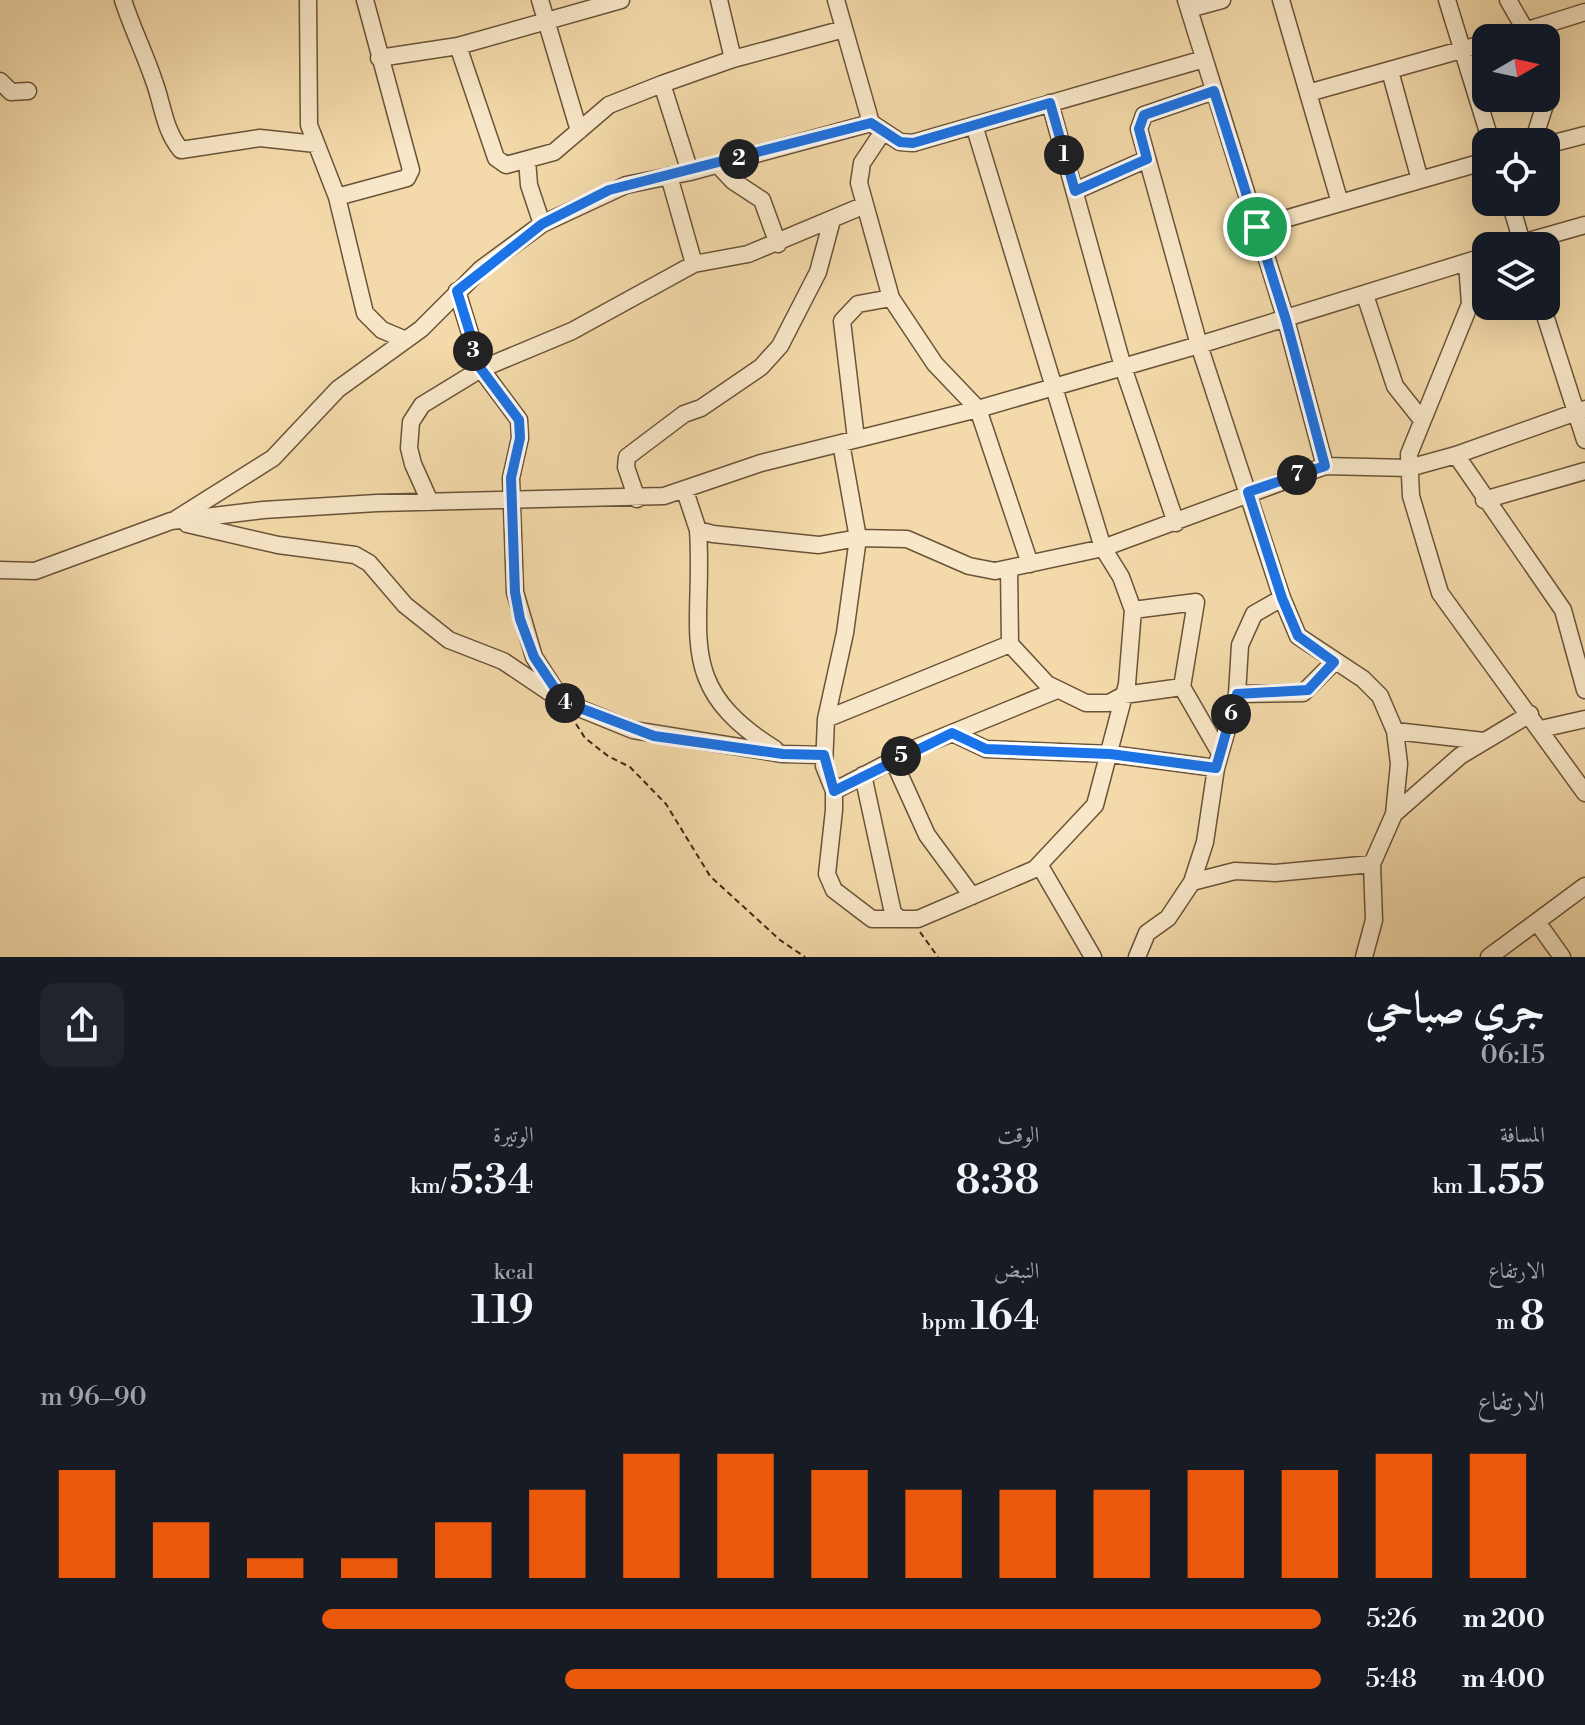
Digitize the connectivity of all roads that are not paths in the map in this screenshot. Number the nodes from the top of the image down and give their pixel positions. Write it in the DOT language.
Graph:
graph roads {
  1 [pos="123,0"];
  2 [pos="308,0"];
  3 [pos="365,0"];
  4 [pos="540,0"];
  5 [pos="621,0"];
  6 [pos="719,0"];
  7 [pos="836,0"];
  8 [pos="1222,0"];
  9 [pos="1281,0"];
  10 [pos="1447,0"];
  11 [pos="1508,0"];
  12 [pos="1187,4"];
  13 [pos="1585,12"];
  14 [pos="548,23"];
  15 [pos="1522,24"];
  16 [pos="1554,24"];
  17 [pos="844,29"];
  18 [pos="458,46"];
  19 [pos="1472,48"];
  20 [pos="1463,51"];
  21 [pos="379,58"];
  22 [pos="733,59"];
  23 [pos="1204,59"];
  24 [pos="1390,71"];
  25 [pos="0,81"];
  26 [pos="662,84"];
  27 [pos="28,91"];
  28 [pos="1214,91"];
  29 [pos="1308,93"];
  30 [pos="1050,103"];
  31 [pos="974,125"];
  32 [pos="877,128"];
  33 [pos="1487,128"];
  34 [pos="579,131"];
  35 [pos="1585,135"];
  36 [pos="1560,141"];
  37 [pos="316,144"];
  38 [pos="1147,159"];
  39 [pos="527,160"];
  40 [pos="717,164"];
  41 [pos="1472,165"];
  42 [pos="690,172"];
  43 [pos="669,176"];
  44 [pos="1420,180"];
  45 [pos="1075,191"];
  46 [pos="337,197"];
  47 [pos="1340,203"];
  48 [pos="865,205"];
  49 [pos="832,220"];
  50 [pos="542,224"];
  51 [pos="1585,225"];
  52 [pos="1257,227"];
  53 [pos="1560,233"];
  54 [pos="778,244"];
  55 [pos="1472,261"];
  56 [pos="1467,263"];
  57 [pos="694,264"];
  58 [pos="457,291"];
  59 [pos="1365,295"];
  60 [pos="891,298"];
  61 [pos="1286,320"];
  62 [pos="1547,320"];
  63 [pos="406,340"];
  64 [pos="1199,345"];
  65 [pos="1123,367"];
  66 [pos="481,369"];
  67 [pos="1055,386"];
  68 [pos="978,409"];
  69 [pos="1579,410"];
  70 [pos="1422,420"];
  71 [pos="1585,440"];
  72 [pos="848,441"];
  73 [pos="1456,455"];
  74 [pos="1325,466"];
  75 [pos="1409,468"];
  76 [pos="1585,471"];
  77 [pos="685,491"];
  78 [pos="1248,492"];
  79 [pos="513,499"];
  80 [pos="637,499"];
  81 [pos="1484,500"];
  82 [pos="430,502"];
  83 [pos="176,521"];
  84 [pos="1176,523"];
  85 [pos="698,530"];
  86 [pos="858,538"];
  87 [pos="1103,548"];
  88 [pos="1030,564"];
  89 [pos="1009,568"];
  90 [pos="0,570"];
  91 [pos="1282,598"];
  92 [pos="1133,610"];
  93 [pos="1010,644"];
  94 [pos="1334,662"];
  95 [pos="1182,687"];
  96 [pos="1057,690"];
  97 [pos="1585,690"];
  98 [pos="1237,694"];
  99 [pos="1124,695"];
  100 [pos="564,702"];
  101 [pos="1530,714"];
  102 [pos="826,719"];
  103 [pos="1585,719"];
  104 [pos="1541,729"];
  105 [pos="1395,731"];
  106 [pos="952,733"];
  107 [pos="1484,741"];
  108 [pos="783,754"];
  109 [pos="1110,754"];
  110 [pos="824,755"];
  111 [pos="893,760"];
  112 [pos="1218,760"];
  113 [pos="863,775"];
  114 [pos="834,791"];
  115 [pos="1585,793"];
  116 [pos="1394,814"];
  117 [pos="1372,864"];
  118 [pos="1040,866"];
  119 [pos="1192,882"];
  120 [pos="1585,886"];
  121 [pos="972,896"];
  122 [pos="906,920"];
  123 [pos="1537,922"];
  124 [pos="1093,957"];
  125 [pos="1137,957"];
  126 [pos="1364,957"];
  127 [pos="1489,957"];
  128 [pos="1562,957"];
  1 -- 37 [label="street"];
  2 -- 37 [label="street"];
  3 -- 21 [label="street"];
  4 -- 14 [label="street"];
  5 -- 14 [label="street"];
  6 -- 22 [label="street"];
  7 -- 17 [label="street"];
  8 -- 12 [label="street"];
  9 -- 29 [label="street"];
  10 -- 20 [label="street"];
  11 -- 15 [label="street"];
  12 -- 23 [label="street"];
  13 -- 16 [label="street"];
  14 -- 18 [label="street"];
  14 -- 34 [label="street"];
  17 -- 22 [label="street"];
  17 -- 32 [label="street"];
  18 -- 21 [label="street"];
  18 -- 39 [label="street"];
  19 -- 20 [label="street"];
  20 -- 24 [label="street"];
  20 -- 33 [label="street"];
  21 -- 46 [label="street"];
  22 -- 26 [label="street"];
  23 -- 28 [label="street"];
  23 -- 30 [label="street"];
  24 -- 29 [label="street"];
  24 -- 44 [label="street"];
  25 -- 27 [label="street"];
  26 -- 34 [label="street"];
  26 -- 42 [label="street"];
  28 -- 38 [label="street"];
  28 -- 52 [label="street"];
  29 -- 47 [label="street"];
  30 -- 31 [label="street"];
  30 -- 45 [label="street"];
  31 -- 32 [label="street"];
  31 -- 67 [label="street"];
  32 -- 40 [label="street"];
  32 -- 48 [label="street"];
  34 -- 39 [label="street"];
  35 -- 36 [label="street"];
  37 -- 46 [label="street"];
  38 -- 45 [label="street"];
  38 -- 64 [label="street"];
  39 -- 50 [label="street"];
  40 -- 42 [label="street"];
  40 -- 54 [label="street"];
  41 -- 44 [label="street"];
  42 -- 43 [label="street"];
  43 -- 50 [label="street"];
  43 -- 57 [label="street"];
  44 -- 47 [label="street"];
  45 -- 65 [label="street"];
  46 -- 63 [label="street"];
  47 -- 52 [label="street"];
  48 -- 49 [label="street"];
  48 -- 60 [label="street"];
  49 -- 54 [label="street"];
  49 -- 80 [label="street"];
  50 -- 58 [label="street"];
  51 -- 53 [label="street"];
  52 -- 61 [label="street"];
  54 -- 57 [label="street"];
  55 -- 56 [label="street"];
  56 -- 59 [label="street"];
  56 -- 70 [label="street"];
  57 -- 66 [label="street"];
  58 -- 63 [label="street"];
  58 -- 66 [label="street"];
  59 -- 61 [label="street"];
  59 -- 70 [label="street"];
  60 -- 68 [label="street"];
  60 -- 72 [label="street"];
  61 -- 64 [label="street"];
  61 -- 74 [label="street"];
  62 -- 69 [label="street"];
  63 -- 83 [label="street"];
  64 -- 65 [label="street"];
  64 -- 78 [label="street"];
  65 -- 67 [label="street"];
  65 -- 84 [label="street"];
  66 -- 79 [label="street"];
  66 -- 82 [label="street"];
  67 -- 68 [label="street"];
  67 -- 87 [label="street"];
  68 -- 72 [label="street"];
  68 -- 88 [label="street"];
  69 -- 71 [label="street"];
  69 -- 73 [label="street"];
  70 -- 75 [label="street"];
  72 -- 77 [label="street"];
  72 -- 86 [label="street"];
  73 -- 75 [label="street"];
  73 -- 81 [label="street"];
  74 -- 75 [label="street"];
  74 -- 78 [label="street"];
  75 -- 101 [label="street"];
  76 -- 81 [label="street"];
  77 -- 80 [label="street"];
  77 -- 85 [label="street"];
  78 -- 84 [label="street"];
  78 -- 91 [label="street"];
  79 -- 80 [label="street"];
  79 -- 82 [label="street"];
  79 -- 100 [label="street"];
  81 -- 97 [label="street"];
  82 -- 83 [label="street"];
  83 -- 90 [label="street"];
  83 -- 100 [label="street"];
  84 -- 87 [label="street"];
  85 -- 86 [label="street"];
  85 -- 108 [label="street"];
  86 -- 89 [label="street"];
  86 -- 102 [label="street"];
  87 -- 88 [label="street"];
  87 -- 92 [label="street"];
  88 -- 89 [label="street"];
  89 -- 93 [label="street"];
  91 -- 94 [label="street"];
  91 -- 98 [label="street"];
  92 -- 95 [label="street"];
  92 -- 99 [label="street"];
  93 -- 96 [label="street"];
  93 -- 102 [label="street"];
  94 -- 98 [label="street"];
  94 -- 105 [label="street"];
  95 -- 99 [label="street"];
  95 -- 112 [label="street"];
  96 -- 99 [label="street"];
  96 -- 106 [label="street"];
  98 -- 112 [label="street"];
  99 -- 109 [label="street"];
  100 -- 108 [label="street"];
  101 -- 104 [label="street"];
  101 -- 107 [label="street"];
  102 -- 110 [label="street"];
  103 -- 104 [label="street"];
  104 -- 115 [label="street"];
  105 -- 107 [label="street"];
  105 -- 116 [label="street"];
  106 -- 109 [label="street"];
  106 -- 111 [label="street"];
  107 -- 116 [label="street"];
  108 -- 110 [label="street"];
  109 -- 112 [label="street"];
  109 -- 118 [label="street"];
  110 -- 114 [label="street"];
  111 -- 113 [label="street"];
  111 -- 121 [label="street"];
  112 -- 119 [label="street"];
  113 -- 114 [label="street"];
  113 -- 122 [label="street"];
  114 -- 122 [label="street"];
  116 -- 117 [label="street"];
  117 -- 119 [label="street"];
  117 -- 126 [label="street"];
  118 -- 121 [label="street"];
  118 -- 124 [label="street"];
  119 -- 125 [label="street"];
  120 -- 123 [label="street"];
  121 -- 122 [label="street"];
  123 -- 127 [label="street"];
  123 -- 128 [label="street"];
}
